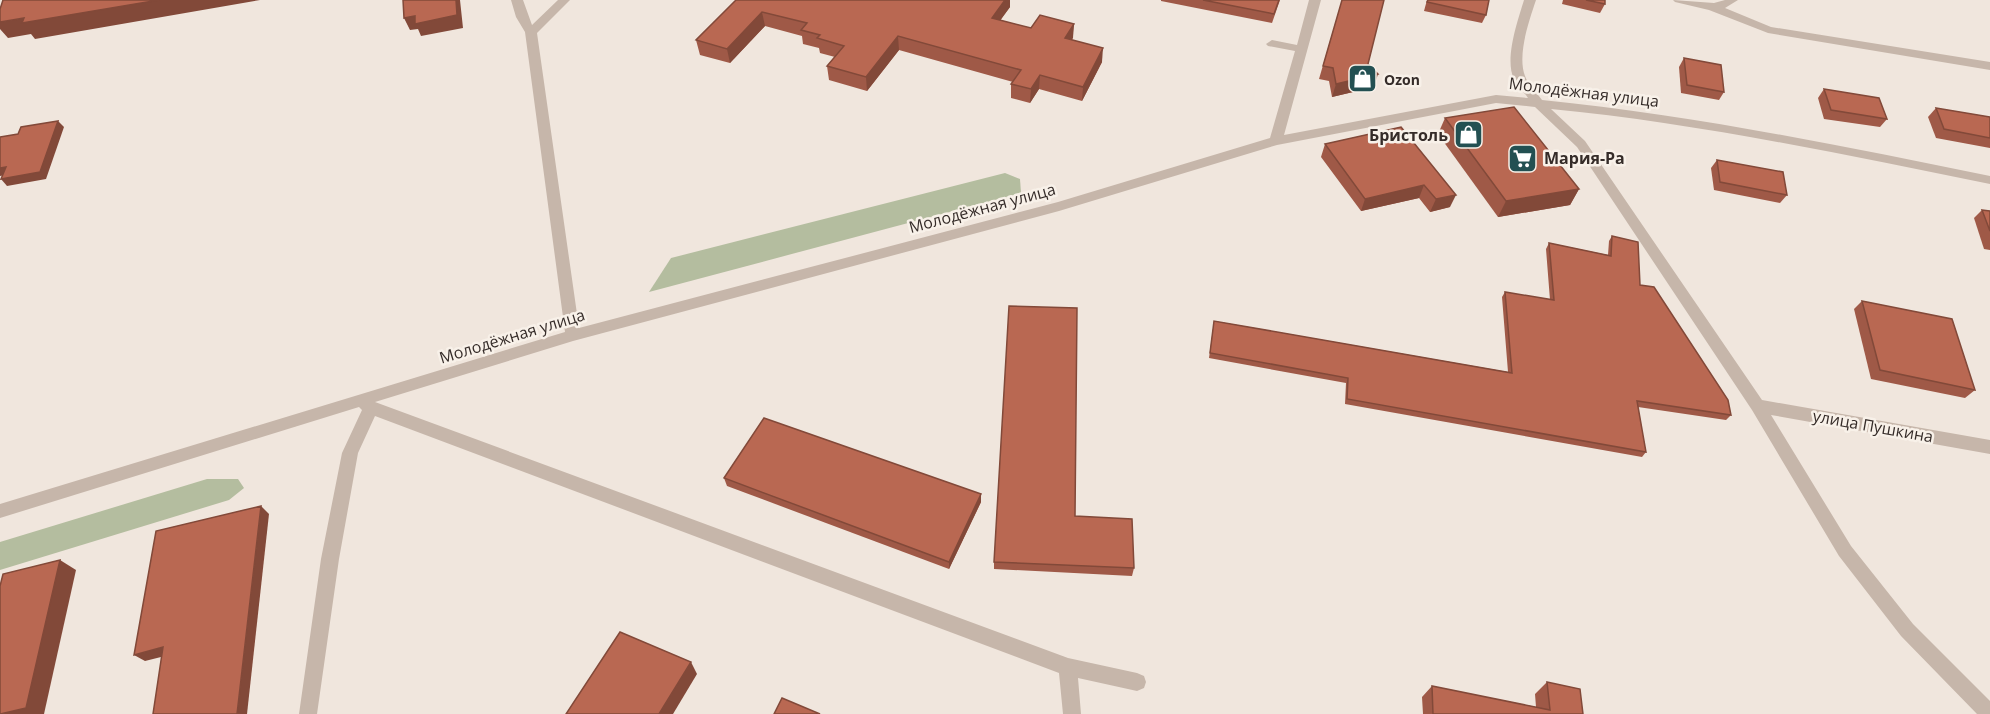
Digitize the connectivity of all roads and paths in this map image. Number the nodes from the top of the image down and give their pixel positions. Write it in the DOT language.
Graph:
graph roads {
  1 [pos="517,0"];
  2 [pos="564,0"];
  3 [pos="1316,0"];
  4 [pos="1530,0"];
  5 [pos="1679,0"];
  6 [pos="1732,0"];
  7 [pos="1712,7"];
  8 [pos="531,32"];
  9 [pos="1272,44"];
  10 [pos="1302,50"];
  11 [pos="1990,66"];
  12 [pos="1540,105"];
  13 [pos="1275,141"];
  14 [pos="1990,180"];
  15 [pos="573,335"];
  16 [pos="366,404"];
  17 [pos="1757,406"];
  18 [pos="1990,447"];
  19 [pos="0,511"];
  20 [pos="1068,667"];
  21 [pos="1137,682"];
  22 [pos="308,714"];
  23 [pos="1072,714"];
  24 [pos="1990,714"];
  1 -- 8 [label="street"];
  2 -- 8 [label="street"];
  3 -- 10 [label="street"];
  4 -- 12 [label="street"];
  5 -- 7 [label="street"];
  6 -- 7 [label="street"];
  7 -- 11 [label="street"];
  8 -- 15 [label="street"];
  9 -- 10 [label="street"];
  10 -- 13 [label="street"];
  12 -- 13 [label="street, Молодёжная улица"];
  12 -- 14 [label="street, Молодёжная улица"];
  12 -- 17 [label="street"];
  13 -- 15 [label="street, Молодёжная улица"];
  15 -- 16 [label="street, Молодёжная улица"];
  16 -- 19 [label="street, Молодёжная улица"];
  16 -- 20 [label="street"];
  16 -- 22 [label="street"];
  17 -- 18 [label="street, улица Пушкина"];
  17 -- 24 [label="street"];
  20 -- 21 [label="street"];
  20 -- 23 [label="street"];
}
